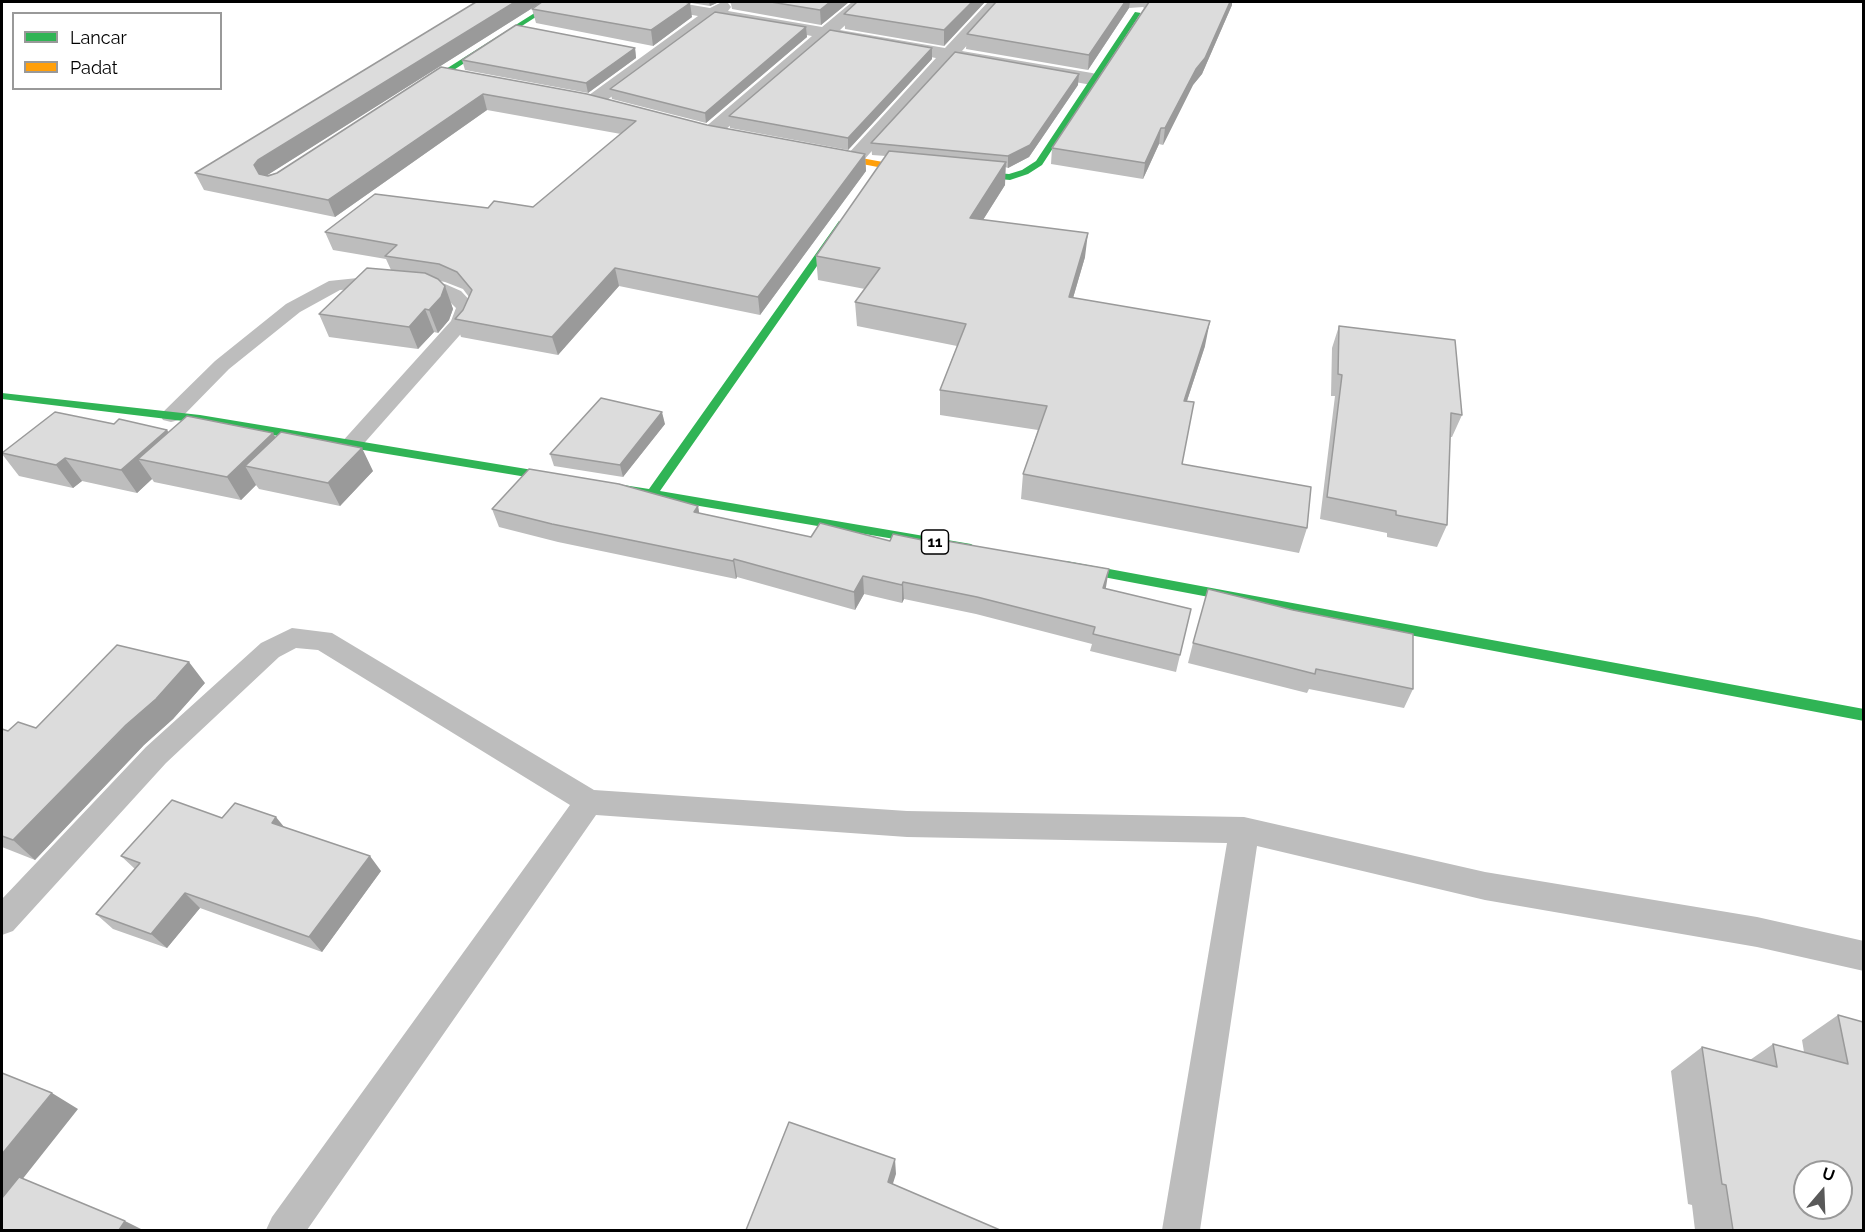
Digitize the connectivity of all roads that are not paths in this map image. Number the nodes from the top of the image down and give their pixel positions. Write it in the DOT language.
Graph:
graph roads {
  1 [pos="556,2"];
  2 [pos="647,2"];
  3 [pos="731,2"];
  4 [pos="862,2"];
  5 [pos="998,2"];
  6 [pos="1137,13"];
  7 [pos="711,14"];
  8 [pos="516,27"];
  9 [pos="537,32"];
  10 [pos="825,33"];
  11 [pos="636,50"];
  12 [pos="658,54"];
  13 [pos="948,55"];
  14 [pos="442,74"];
  15 [pos="1092,79"];
  16 [pos="488,82"];
  17 [pos="423,87"];
  18 [pos="586,100"];
  19 [pos="613,107"];
  20 [pos="705,132"];
  21 [pos="732,137"];
  22 [pos="810,151"];
  23 [pos="854,159"];
  24 [pos="885,168"];
  25 [pos="941,171"];
  26 [pos="849,213"];
  27 [pos="2,396"];
  28 [pos="171,415"];
  29 [pos="351,444"];
  30 [pos="583,483"];
  31 [pos="606,487"];
  32 [pos="652,494"];
  33 [pos="985,550"];
  34 [pos="1055,564"];
  35 [pos="1863,715"];
  36 [pos="589,802"];
  37 [pos="1244,830"];
  38 [pos="2,921"];
  39 [pos="1863,956"];
  40 [pos="285,1230"];
  41 [pos="1181,1230"];
  1 -- 8 [label="main road"];
  2 -- 7 [label="street"];
  3 -- 7 [label="street"];
  4 -- 10 [label="street"];
  5 -- 13 [label="street"];
  6 -- 15 [label="main road"];
  7 -- 10 [label="street"];
  7 -- 12 [label="street"];
  8 -- 9 [label="street"];
  8 -- 14 [label="main road"];
  10 -- 13 [label="street"];
  10 -- 20 [label="street"];
  11 -- 12 [label="street"];
  12 -- 18 [label="street"];
  13 -- 15 [label="street"];
  13 -- 23 [label="street"];
  14 -- 16 [label="main road"];
  14 -- 17 [label="street"];
  15 -- 25 [label="main road"];
  18 -- 19 [label="main road"];
  20 -- 21 [label="main road"];
  22 -- 23 [label="main road"];
  23 -- 24 [label="main road"];
  26 -- 32 [label="main road"];
  27 -- 28 [label="main road"];
  28 -- 29 [label="main road"];
  28 -- 29 [label="lane"];
  29 -- 30 [label="main road"];
  31 -- 32 [label="main road, 11"];
  32 -- 33 [label="main road, 11"];
  34 -- 35 [label="main road"];
  36 -- 37 [label="lane"];
  36 -- 38 [label="lane"];
  36 -- 40 [label="lane"];
  37 -- 39 [label="lane"];
  37 -- 41 [label="lane"];
}
